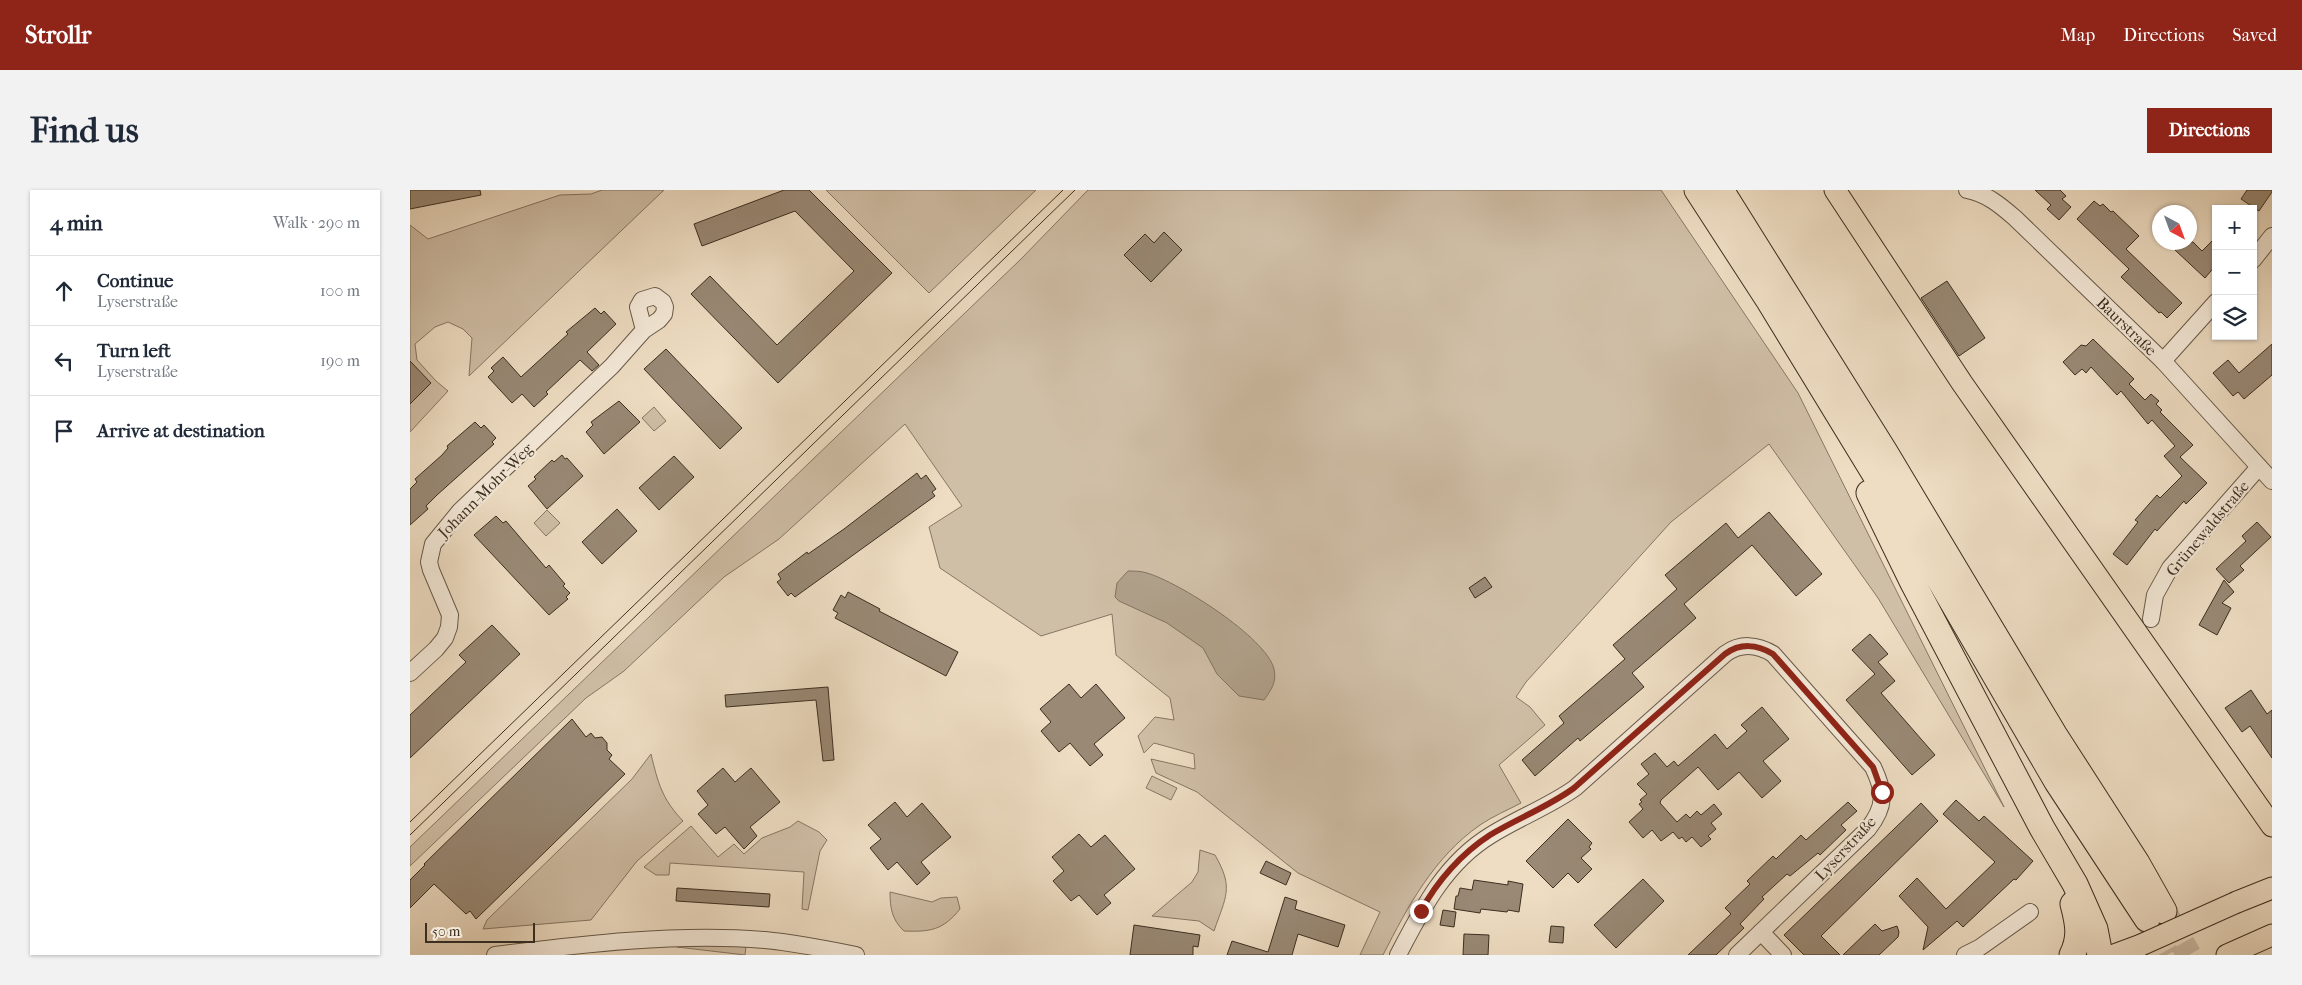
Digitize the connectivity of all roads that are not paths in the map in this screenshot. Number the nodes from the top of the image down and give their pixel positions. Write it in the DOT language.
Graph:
graph roads {
  1 [pos="1697,190"];
  2 [pos="1721,190"];
  3 [pos="1835,190"];
  4 [pos="1975,191"];
  5 [pos="2272,236"];
  6 [pos="2257,255"];
  7 [pos="2212,306"];
  8 [pos="644,330"];
  9 [pos="2162,361"];
  10 [pos="1812,371"];
  11 [pos="2258,467"];
  12 [pos="2272,481"];
  13 [pos="2151,619"];
  14 [pos="410,673"];
  15 [pos="2272,826"];
  16 [pos="2061,863"];
  17 [pos="2272,888"];
  18 [pos="2030,912"];
  19 [pos="1761,932"];
  20 [pos="2267,934"];
  21 [pos="2136,950"];
  22 [pos="495,955"];
  23 [pos="856,955"];
  24 [pos="1398,955"];
  25 [pos="1737,955"];
  26 [pos="1783,955"];
  27 [pos="1965,955"];
  28 [pos="2072,955"];
  29 [pos="2100,955"];
  30 [pos="2114,955"];
  31 [pos="2227,955"];
  1 -- 10 [label="highway"];
  2 -- 10 [label="highway"];
  3 -- 15 [label="main road"];
  4 -- 9 [label="street, Baurstraße"];
  5 -- 6 [label="street"];
  7 -- 9 [label="street"];
  8 -- 14 [label="street, Johann-Mohr-Weg"];
  9 -- 11 [label="street, Baurstraße"];
  10 -- 16 [label="highway"];
  11 -- 12 [label="street, Baurstraße"];
  11 -- 13 [label="street, Grünewaldstraße"];
  16 -- 28 [label="highway"];
  16 -- 29 [label="highway"];
  17 -- 21 [label="main road, bridge"];
  18 -- 27 [label="street"];
  19 -- 24 [label="street, Lyserstraße"];
  19 -- 25 [label="street, Lyserstraße"];
  19 -- 26 [label="street"];
  20 -- 31 [label="main road"];
  21 -- 30 [label="main road"];
  22 -- 23 [label="street"];
}
